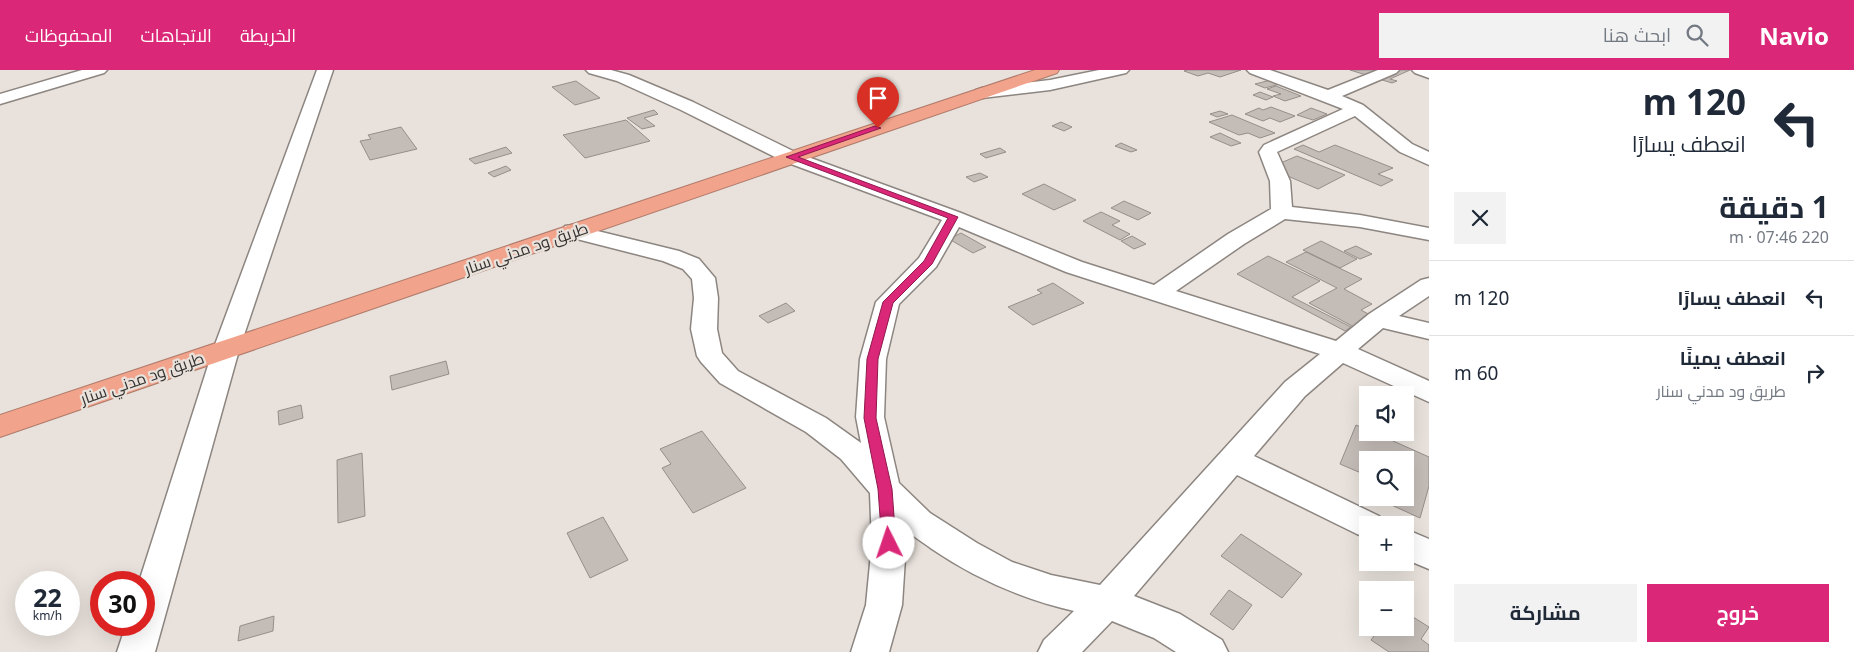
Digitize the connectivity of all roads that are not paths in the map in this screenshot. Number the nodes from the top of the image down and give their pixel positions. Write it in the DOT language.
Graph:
graph roads {
  1 [pos="99,70"];
  2 [pos="325,70"];
  3 [pos="594,70"];
  4 [pos="644,70"];
  5 [pos="1051,70"];
  6 [pos="1121,70"];
  7 [pos="1255,70"];
  8 [pos="1391,70"];
  9 [pos="1420,70"];
  10 [pos="1429,73"];
  11 [pos="623,78"];
  12 [pos="982,93"];
  13 [pos="1328,96"];
  14 [pos="0,99"];
  15 [pos="1357,108"];
  16 [pos="790,157"];
  17 [pos="1429,159"];
  18 [pos="1281,212"];
  19 [pos="954,217"];
  20 [pos="574,231"];
  21 [pos="1429,234"];
  22 [pos="1429,285"];
  23 [pos="1156,294"];
  24 [pos="1378,319"];
  25 [pos="1429,331"];
  26 [pos="226,350"];
  27 [pos="1340,351"];
  28 [pos="1429,392"];
  29 [pos="0,426"];
  30 [pos="1233,459"];
  31 [pos="885,489"];
  32 [pos="1359,521"];
  33 [pos="1414,548"];
  34 [pos="1429,555"];
  35 [pos="1107,602"];
  36 [pos="136,652"];
  37 [pos="870,652"];
  38 [pos="1057,652"];
  39 [pos="1209,652"];
  1 -- 14 [label="street"];
  2 -- 26 [label="street"];
  3 -- 11 [label="street"];
  4 -- 11 [label="street"];
  5 -- 12 [label="highway, طريق ود مدني سنار"];
  6 -- 12 [label="street"];
  7 -- 13 [label="street"];
  8 -- 13 [label="street"];
  9 -- 10 [label="street"];
  11 -- 16 [label="street"];
  12 -- 16 [label="highway, طريق ود مدني سنار"];
  13 -- 15 [label="street"];
  15 -- 17 [label="street"];
  15 -- 18 [label="street"];
  16 -- 19 [label="street"];
  16 -- 20 [label="highway, طريق ود مدني سنار"];
  18 -- 21 [label="street"];
  18 -- 23 [label="street"];
  19 -- 23 [label="street"];
  19 -- 31 [label="street"];
  20 -- 26 [label="highway, طريق ود مدني سنار"];
  20 -- 31 [label="street"];
  22 -- 24 [label="street"];
  23 -- 27 [label="street"];
  24 -- 25 [label="street"];
  24 -- 27 [label="street"];
  26 -- 29 [label="highway, طريق ود مدني سنار"];
  26 -- 36 [label="street"];
  27 -- 28 [label="street"];
  27 -- 30 [label="street"];
  30 -- 32 [label="street"];
  30 -- 35 [label="street"];
  31 -- 35 [label="street"];
  31 -- 37 [label="street"];
  33 -- 34 [label="street"];
  35 -- 38 [label="street"];
  35 -- 39 [label="street"];
}
